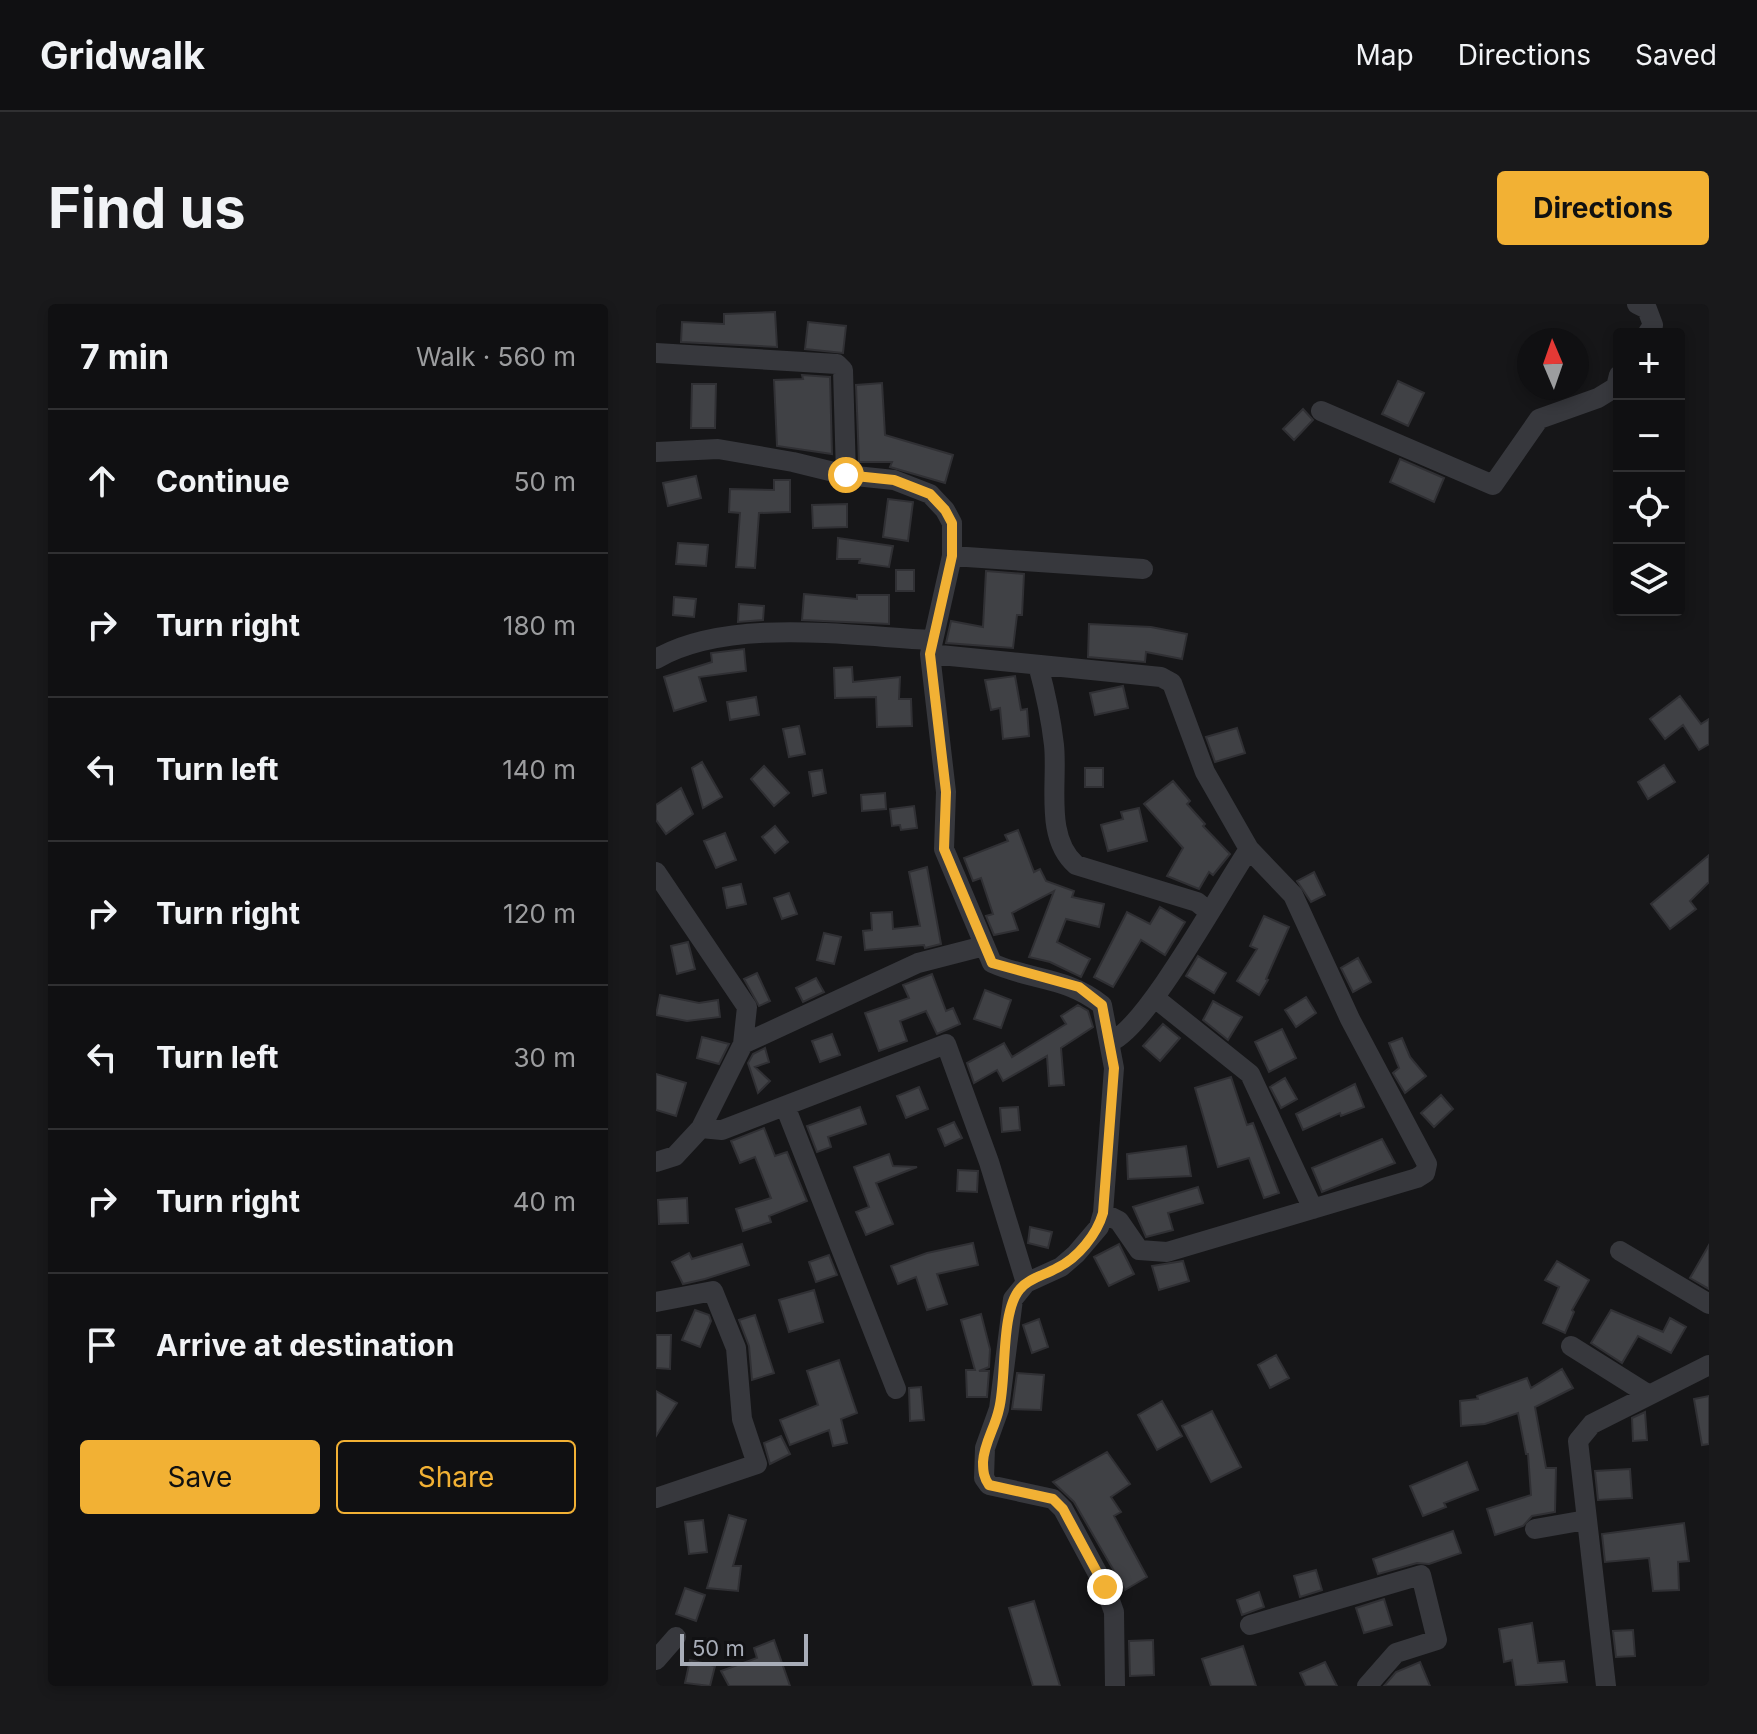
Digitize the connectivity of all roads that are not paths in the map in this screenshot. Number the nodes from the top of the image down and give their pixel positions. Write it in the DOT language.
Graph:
graph roads {
  1 [pos="1637,304"];
  2 [pos="1651,328"];
  3 [pos="656,353"];
  4 [pos="1613,389"];
  5 [pos="1321,411"];
  6 [pos="656,452"];
  7 [pos="846,475"];
  8 [pos="952,556"];
  9 [pos="1143,569"];
  10 [pos="931,647"];
  11 [pos="656,659"];
  12 [pos="1038,665"];
  13 [pos="1249,849"];
  14 [pos="656,872"];
  15 [pos="1208,911"];
  16 [pos="984,946"];
  17 [pos="1155,998"];
  18 [pos="1112,1041"];
  19 [pos="743,1044"];
  20 [pos="785,1106"];
  21 [pos="701,1128"];
  22 [pos="656,1162"];
  23 [pos="1313,1209"];
  24 [pos="1103,1213"];
  25 [pos="1620,1251"];
  26 [pos="1026,1283"];
  27 [pos="656,1302"];
  28 [pos="1709,1304"];
  29 [pos="1571,1346"];
  30 [pos="1709,1365"];
  31 [pos="896,1389"];
  32 [pos="1649,1395"];
  33 [pos="656,1498"];
  34 [pos="1586,1520"];
  35 [pos="1535,1529"];
  36 [pos="1250,1625"];
  37 [pos="676,1637"];
  38 [pos="656,1660"];
  39 [pos="1115,1686"];
  40 [pos="1367,1686"];
  41 [pos="1606,1686"];
  1 -- 2 [label="street"];
  3 -- 7 [label="street"];
  4 -- 5 [label="street"];
  6 -- 7 [label="street"];
  7 -- 8 [label="street"];
  8 -- 9 [label="street"];
  8 -- 10 [label="street"];
  10 -- 11 [label="street"];
  10 -- 12 [label="street"];
  10 -- 16 [label="street"];
  12 -- 13 [label="street"];
  12 -- 15 [label="street"];
  13 -- 15 [label="street"];
  13 -- 23 [label="street"];
  14 -- 19 [label="street"];
  15 -- 17 [label="street"];
  16 -- 18 [label="street"];
  16 -- 19 [label="street"];
  17 -- 18 [label="street"];
  17 -- 23 [label="street"];
  18 -- 24 [label="street"];
  19 -- 21 [label="street"];
  20 -- 21 [label="street"];
  20 -- 26 [label="street"];
  20 -- 31 [label="street"];
  21 -- 22 [label="street"];
  23 -- 24 [label="street"];
  24 -- 26 [label="street"];
  25 -- 28 [label="street"];
  26 -- 39 [label="street"];
  27 -- 33 [label="street"];
  29 -- 32 [label="street"];
  30 -- 32 [label="street"];
  32 -- 34 [label="street"];
  34 -- 35 [label="street"];
  34 -- 41 [label="street"];
  36 -- 40 [label="street"];
  37 -- 38 [label="street"];
}
